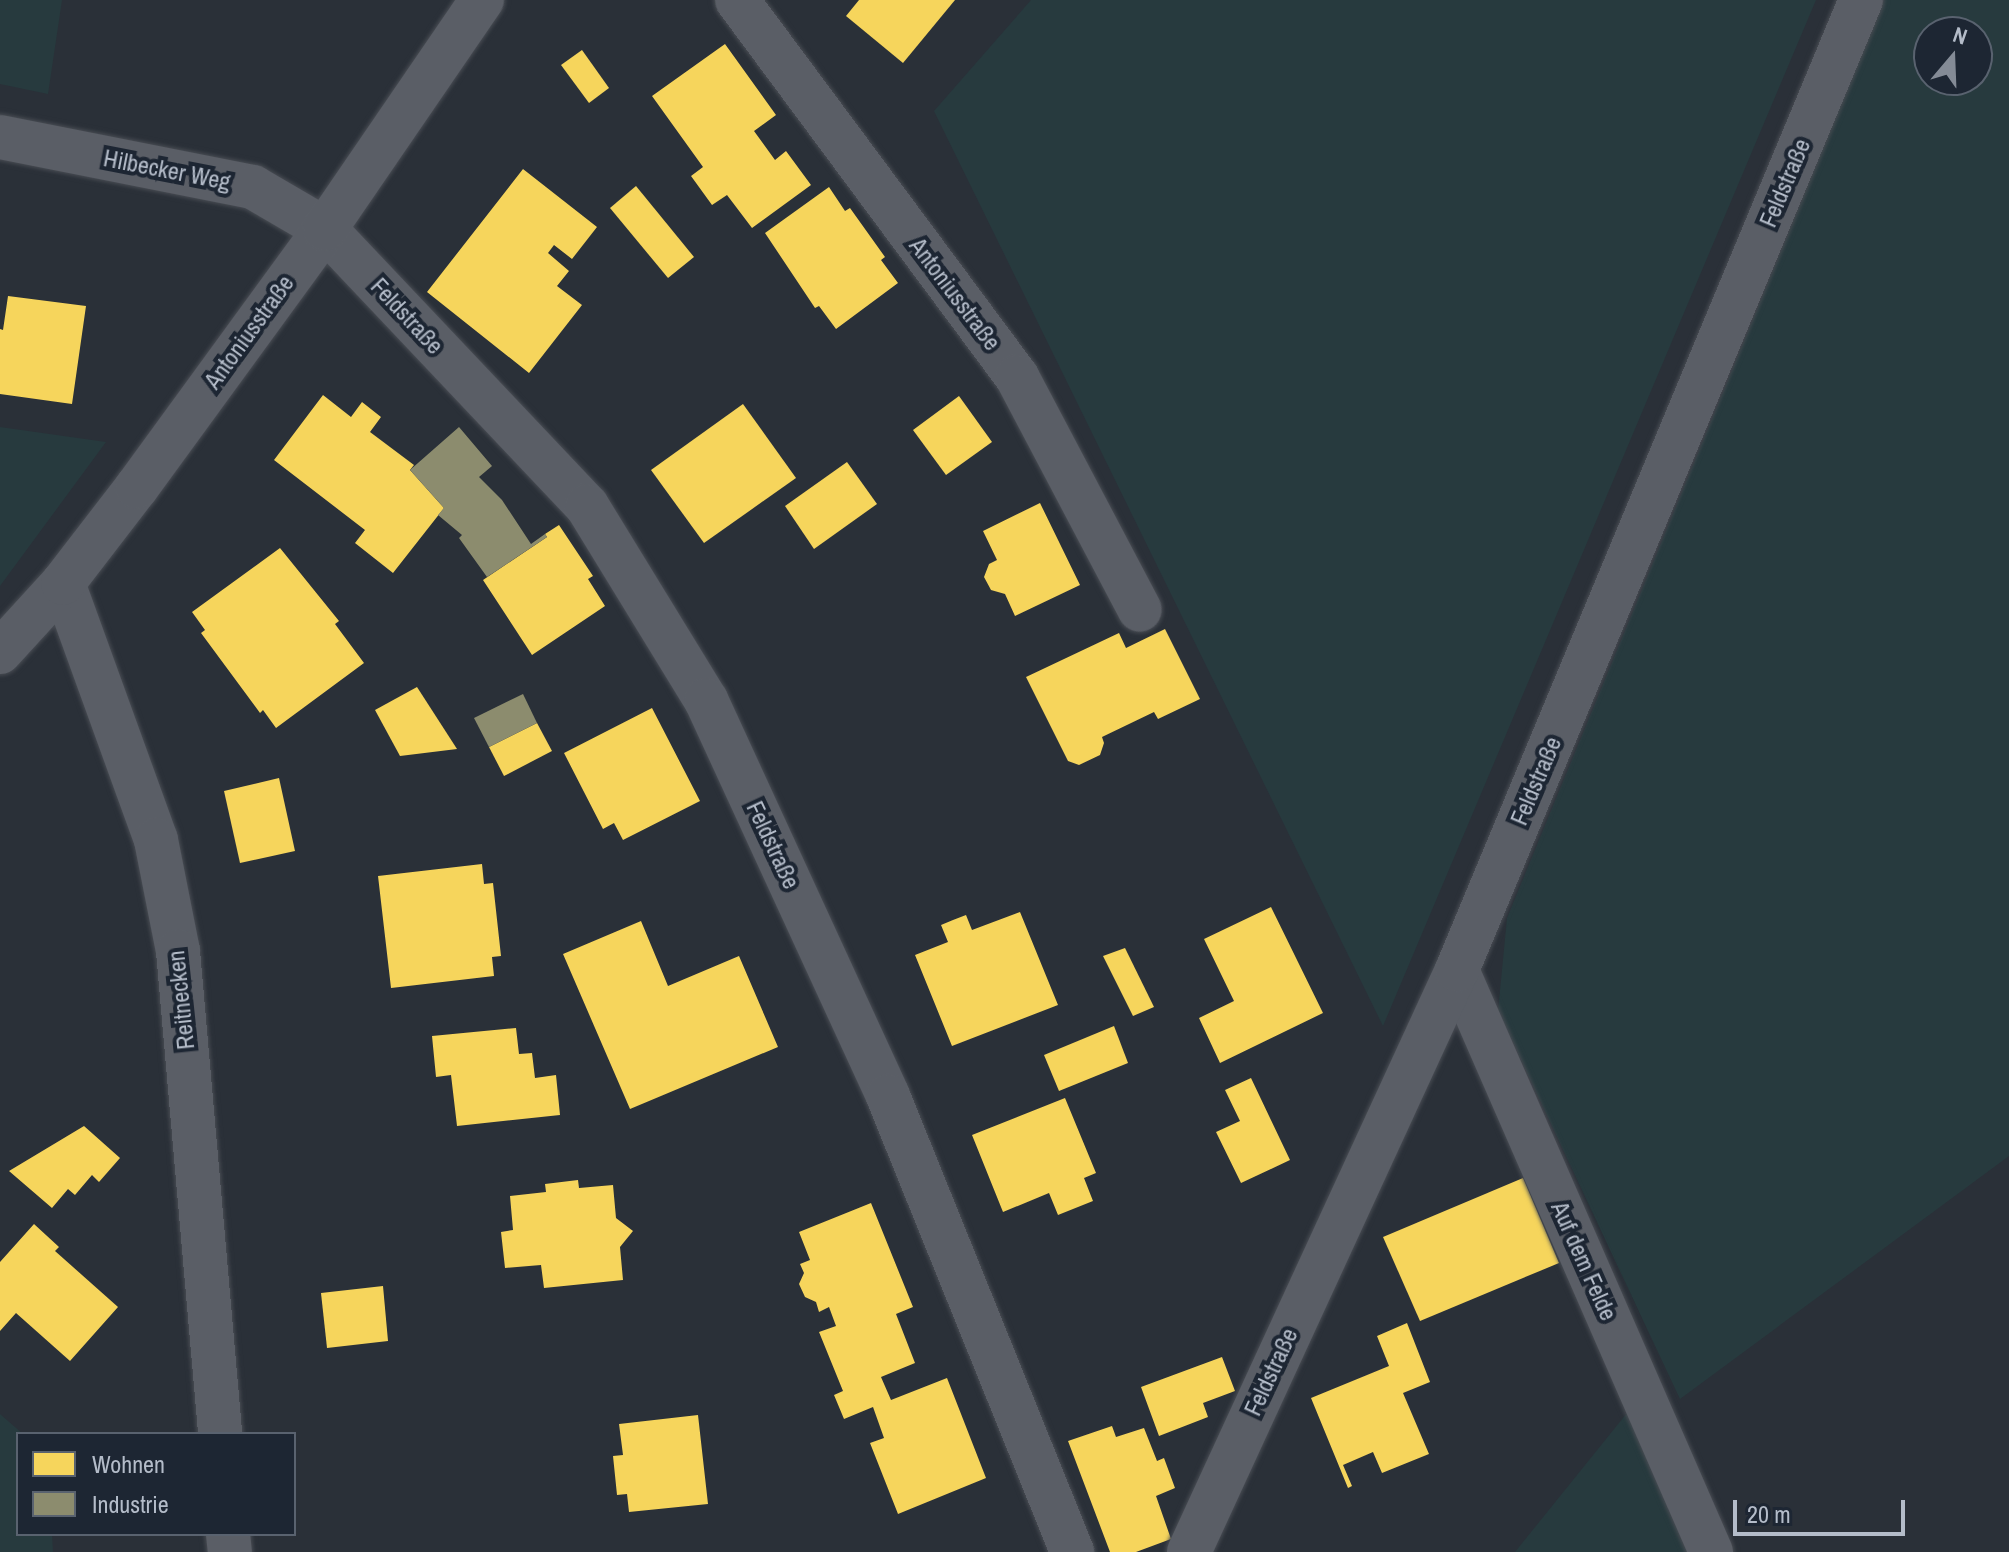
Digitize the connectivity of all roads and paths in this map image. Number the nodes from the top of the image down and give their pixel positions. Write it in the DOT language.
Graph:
graph roads {
  1 [pos="482,0"];
  2 [pos="737,0"];
  3 [pos="1861,0"];
  4 [pos="0,137"];
  5 [pos="325,229"];
  6 [pos="63,583"];
  7 [pos="1140,610"];
  8 [pos="0,652"];
  9 [pos="1457,970"];
  10 [pos="220,1432"];
  11 [pos="1072,1552"];
  12 [pos="1189,1552"];
  13 [pos="1711,1552"];
  1 -- 5 [label="street, Antoniusstraße"];
  2 -- 7 [label="street, Antoniusstraße"];
  3 -- 9 [label="street, Feldstraße"];
  4 -- 5 [label="street, Hilbecker Weg"];
  5 -- 6 [label="street, Antoniusstraße"];
  5 -- 11 [label="street, Feldstraße"];
  6 -- 8 [label="street, Antoniusstraße"];
  6 -- 10 [label="street, Reitnecken"];
  9 -- 12 [label="street, Feldstraße"];
  9 -- 13 [label="street, Auf dem Felde"];
}
